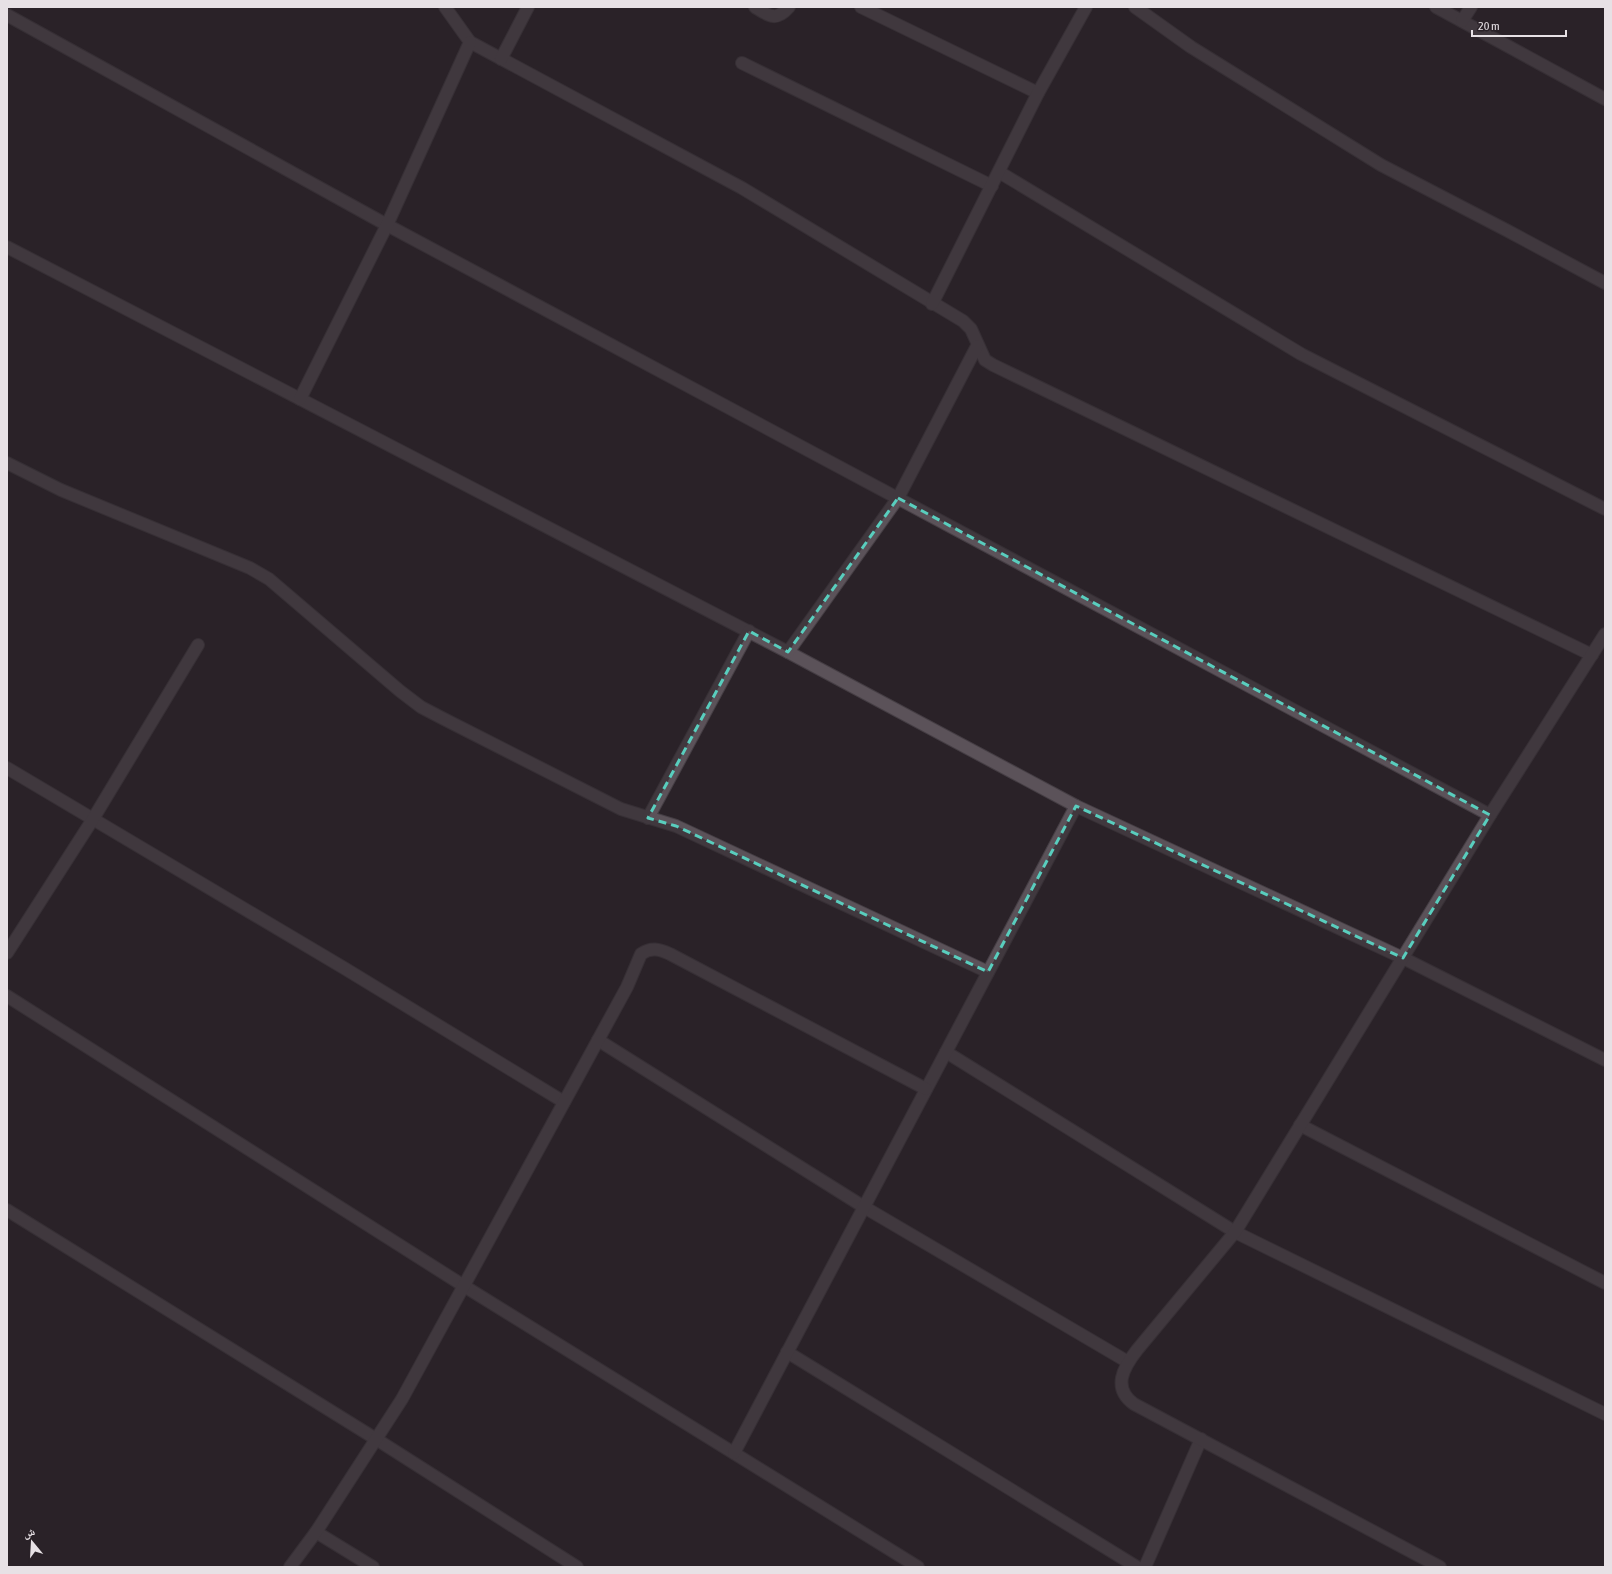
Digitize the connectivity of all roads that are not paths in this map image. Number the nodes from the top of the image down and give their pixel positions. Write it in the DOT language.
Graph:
graph roads {
  1 [pos="445,7"];
  2 [pos="528,7"];
  3 [pos="755,7"];
  4 [pos="789,7"];
  5 [pos="861,7"];
  6 [pos="1086,7"];
  7 [pos="1134,7"];
  8 [pos="1436,7"];
  9 [pos="1471,7"];
  10 [pos="7,15"];
  11 [pos="1462,21"];
  12 [pos="470,42"];
  13 [pos="502,59"];
  14 [pos="742,63"];
  15 [pos="1038,93"];
  16 [pos="1605,99"];
  17 [pos="999,172"];
  18 [pos="992,186"];
  19 [pos="387,225"];
  20 [pos="7,247"];
  21 [pos="1605,283"];
  22 [pos="932,304"];
  23 [pos="978,346"];
  24 [pos="300,399"];
  25 [pos="7,463"];
  26 [pos="898,498"];
  27 [pos="1605,509"];
  28 [pos="749,631"];
  29 [pos="1605,634"];
  30 [pos="198,645"];
  31 [pos="788,652"];
  32 [pos="1592,654"];
  33 [pos="7,768"];
  34 [pos="1076,806"];
  35 [pos="1490,815"];
  36 [pos="648,818"];
  37 [pos="92,819"];
  38 [pos="7,953"];
  39 [pos="1403,958"];
  40 [pos="988,972"];
  41 [pos="7,996"];
  42 [pos="598,1040"];
  43 [pos="946,1052"];
  44 [pos="1605,1060"];
  45 [pos="926,1089"];
  46 [pos="564,1102"];
  47 [pos="1300,1125"];
  48 [pos="864,1207"];
  49 [pos="7,1210"];
  50 [pos="1235,1232"];
  51 [pos="1605,1283"];
  52 [pos="464,1286"];
  53 [pos="787,1352"];
  54 [pos="1128,1362"];
  55 [pos="1605,1414"];
  56 [pos="376,1439"];
  57 [pos="1201,1439"];
  58 [pos="734,1453"];
  59 [pos="316,1532"];
  60 [pos="290,1567"];
  61 [pos="373,1567"];
  62 [pos="577,1567"];
  63 [pos="918,1567"];
  64 [pos="1137,1567"];
  65 [pos="1145,1567"];
  66 [pos="1440,1567"];
  1 -- 12 [label="street"];
  2 -- 13 [label="street"];
  3 -- 4 [label="street"];
  5 -- 15 [label="street"];
  6 -- 15 [label="street"];
  7 -- 21 [label="street"];
  8 -- 11 [label="street"];
  9 -- 11 [label="street"];
  10 -- 19 [label="street"];
  11 -- 16 [label="street"];
  12 -- 13 [label="street"];
  12 -- 19 [label="street"];
  13 -- 22 [label="street"];
  14 -- 18 [label="street"];
  15 -- 17 [label="street"];
  17 -- 18 [label="street"];
  17 -- 27 [label="street"];
  18 -- 22 [label="street"];
  19 -- 24 [label="street"];
  19 -- 26 [label="street"];
  20 -- 24 [label="street"];
  22 -- 23 [label="street"];
  23 -- 26 [label="street"];
  23 -- 32 [label="street"];
  24 -- 28 [label="street"];
  25 -- 36 [label="street"];
  26 -- 31 [label="street"];
  26 -- 35 [label="street"];
  28 -- 31 [label="street"];
  28 -- 36 [label="street"];
  29 -- 32 [label="street"];
  30 -- 37 [label="street"];
  31 -- 34 [label="street"];
  32 -- 35 [label="street"];
  33 -- 37 [label="street"];
  34 -- 39 [label="street"];
  34 -- 40 [label="street"];
  35 -- 39 [label="street"];
  36 -- 40 [label="street"];
  37 -- 38 [label="street"];
  37 -- 46 [label="street"];
  39 -- 44 [label="street"];
  39 -- 47 [label="street"];
  40 -- 43 [label="street"];
  41 -- 52 [label="street"];
  42 -- 45 [label="street"];
  42 -- 46 [label="street"];
  42 -- 48 [label="street"];
  43 -- 45 [label="street"];
  43 -- 50 [label="street"];
  45 -- 48 [label="street"];
  46 -- 52 [label="street"];
  47 -- 50 [label="street"];
  47 -- 51 [label="street"];
  48 -- 53 [label="street"];
  48 -- 54 [label="street"];
  49 -- 56 [label="street"];
  50 -- 54 [label="street"];
  50 -- 55 [label="street"];
  52 -- 56 [label="street"];
  52 -- 58 [label="street"];
  53 -- 58 [label="street"];
  53 -- 64 [label="street"];
  54 -- 57 [label="street"];
  56 -- 59 [label="street"];
  56 -- 62 [label="street"];
  57 -- 65 [label="street"];
  57 -- 66 [label="street"];
  58 -- 63 [label="street"];
  59 -- 60 [label="street"];
  59 -- 61 [label="street"];
}
